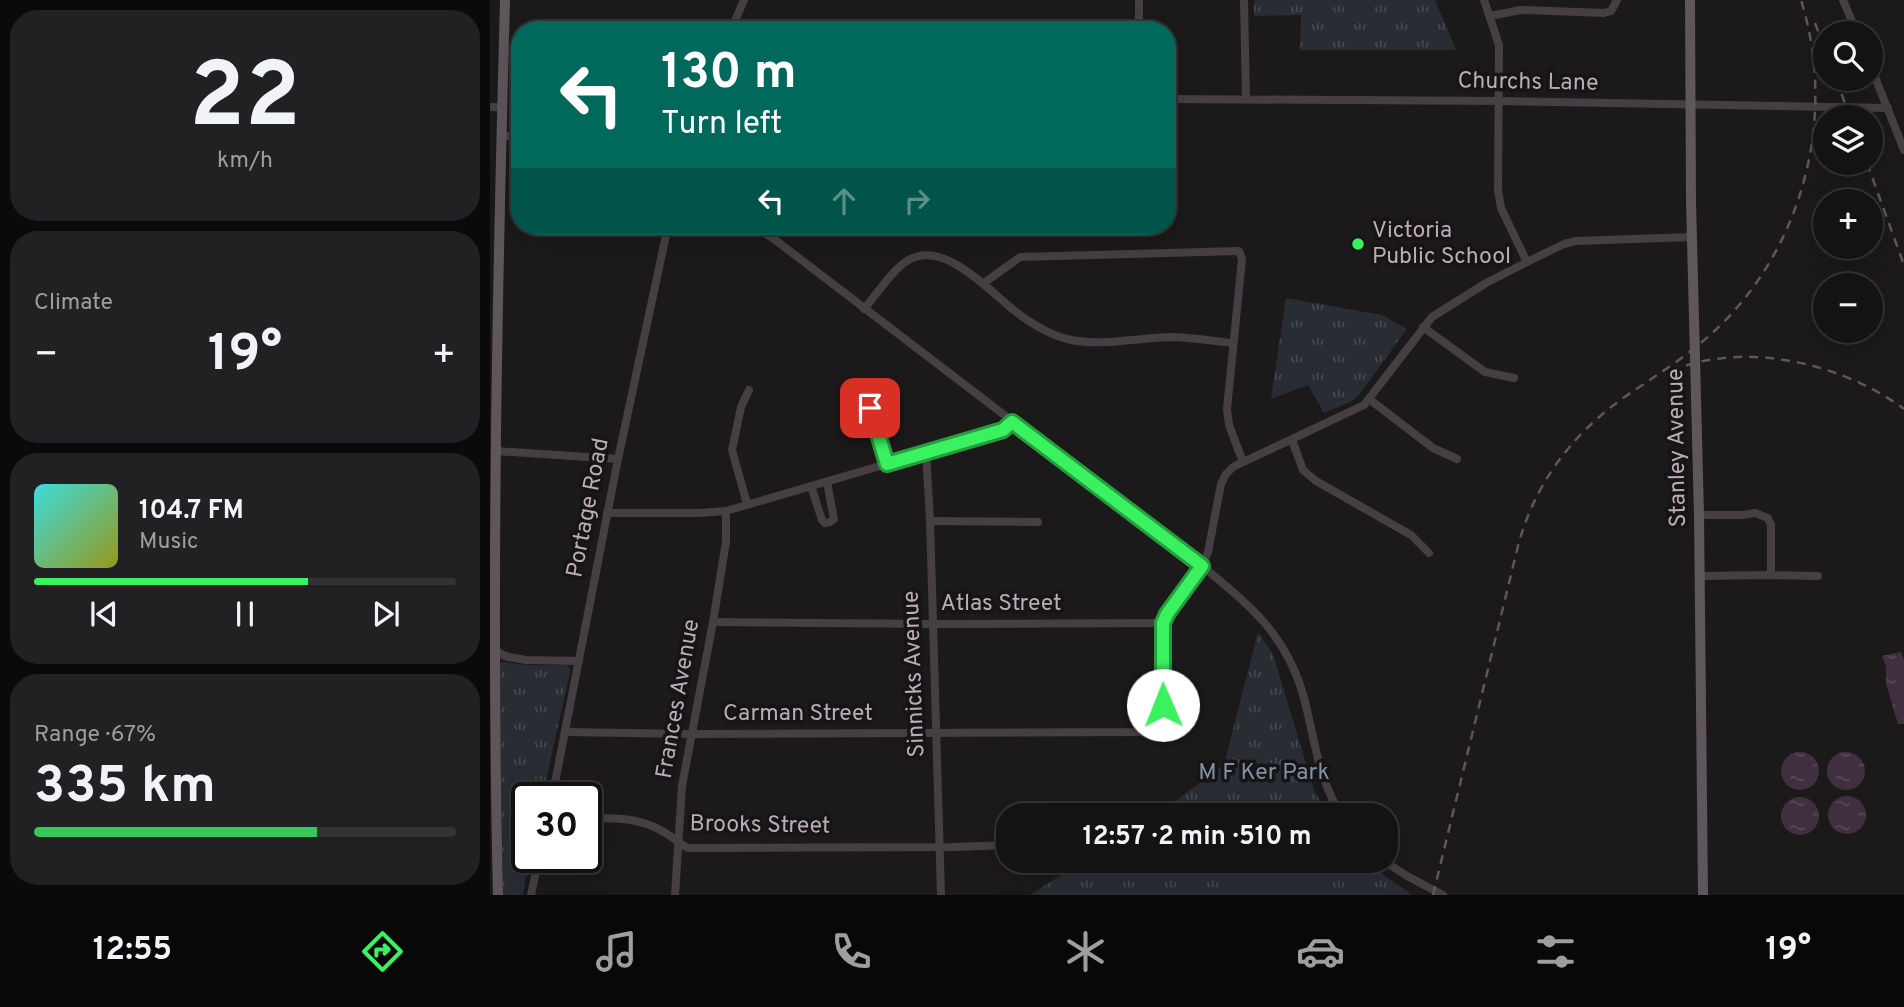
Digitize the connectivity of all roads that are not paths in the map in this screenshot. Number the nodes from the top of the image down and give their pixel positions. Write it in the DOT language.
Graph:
graph roads {
  1 [pos="505,0"];
  2 [pos="744,0"];
  3 [pos="1139,0"];
  4 [pos="1244,0"];
  5 [pos="1484,0"];
  6 [pos="1617,0"];
  7 [pos="1690,0"];
  8 [pos="1843,0"];
  9 [pos="1490,16"];
  10 [pos="735,21"];
  11 [pos="1139,21"];
  12 [pos="1852,21"];
  13 [pos="1881,91"];
  14 [pos="1176,99"];
  15 [pos="1245,99"];
  16 [pos="1499,101"];
  17 [pos="1690,104"];
  18 [pos="490,107"];
  19 [pos="503,107"];
  20 [pos="1888,108"];
  21 [pos="502,136"];
  22 [pos="511,136"];
  23 [pos="1904,150"];
  24 [pos="495,190"];
  25 [pos="666,235"];
  26 [pos="768,235"];
  27 [pos="1692,237"];
  28 [pos="1527,261"];
  29 [pos="984,283"];
  30 [pos="864,309"];
  31 [pos="1423,327"];
  32 [pos="1233,343"];
  33 [pos="493,352"];
  34 [pos="1514,378"];
  35 [pos="749,390"];
  36 [pos="859,392"];
  37 [pos="1369,399"];
  38 [pos="1012,422"];
  39 [pos="1292,440"];
  40 [pos="495,451"];
  41 [pos="926,452"];
  42 [pos="618,459"];
  43 [pos="1457,459"];
  44 [pos="1243,462"];
  45 [pos="887,464"];
  46 [pos="827,482"];
  47 [pos="811,486"];
  48 [pos="747,504"];
  49 [pos="726,511"];
  50 [pos="607,513"];
  51 [pos="1699,515"];
  52 [pos="492,516"];
  53 [pos="930,521"];
  54 [pos="1038,522"];
  55 [pos="1429,553"];
  56 [pos="1202,566"];
  57 [pos="1771,575"];
  58 [pos="1700,576"];
  59 [pos="1818,576"];
  60 [pos="713,622"];
  61 [pos="1163,623"];
  62 [pos="933,624"];
  63 [pos="492,650"];
  64 [pos="579,661"];
  65 [pos="565,732"];
  66 [pos="936,733"];
  67 [pos="691,734"];
  68 [pos="555,782"];
  69 [pos="1335,803"];
  70 [pos="493,812"];
  71 [pos="602,819"];
  72 [pos="677,843"];
  73 [pos="996,846"];
  74 [pos="940,847"];
  75 [pos="1398,870"];
  76 [pos="536,873"];
  77 [pos="498,895"];
  78 [pos="531,895"];
  79 [pos="675,895"];
  80 [pos="941,895"];
  81 [pos="1443,895"];
  82 [pos="1703,895"];
  1 -- 19 [label="main road"];
  2 -- 10 [label="street"];
  3 -- 11 [label="street"];
  4 -- 15 [label="street"];
  5 -- 9 [label="street"];
  6 -- 9 [label="street"];
  7 -- 17 [label="main road, Stanley Avenue"];
  8 -- 12 [label="street"];
  9 -- 16 [label="street"];
  13 -- 20 [label="street"];
  14 -- 15 [label="street, Churchs Lane"];
  15 -- 16 [label="street, Churchs Lane"];
  16 -- 17 [label="street, Churchs Lane"];
  16 -- 28 [label="street"];
  17 -- 20 [label="street, Churchs Lane"];
  17 -- 27 [label="main road, Stanley Avenue"];
  18 -- 19 [label="street"];
  19 -- 21 [label="main road"];
  20 -- 23 [label="street"];
  21 -- 22 [label="street"];
  21 -- 24 [label="main road"];
  24 -- 33 [label="main road"];
  25 -- 42 [label="street, Portage Road"];
  26 -- 30 [label="street"];
  27 -- 28 [label="street"];
  27 -- 51 [label="main road, Stanley Avenue"];
  28 -- 31 [label="street"];
  29 -- 30 [label="street"];
  29 -- 32 [label="street"];
  29 -- 32 [label="street"];
  30 -- 38 [label="street"];
  31 -- 34 [label="street"];
  31 -- 37 [label="street"];
  32 -- 44 [label="street"];
  33 -- 40 [label="main road"];
  35 -- 48 [label="street"];
  36 -- 45 [label="street"];
  37 -- 39 [label="street"];
  37 -- 43 [label="street"];
  38 -- 41 [label="street"];
  38 -- 56 [label="street"];
  39 -- 44 [label="street"];
  39 -- 55 [label="street"];
  40 -- 42 [label="street"];
  40 -- 52 [label="main road"];
  41 -- 45 [label="street"];
  41 -- 53 [label="street, Sinnicks Avenue"];
  42 -- 50 [label="street, Portage Road"];
  44 -- 56 [label="street"];
  45 -- 46 [label="street"];
  46 -- 47 [label="street"];
  46 -- 47 [label="street"];
  47 -- 48 [label="street"];
  48 -- 49 [label="street"];
  49 -- 50 [label="street"];
  49 -- 60 [label="street, Frances Avenue"];
  50 -- 64 [label="street, Portage Road"];
  51 -- 57 [label="street"];
  51 -- 58 [label="main road, Stanley Avenue"];
  52 -- 63 [label="main road"];
  53 -- 54 [label="street"];
  53 -- 62 [label="street, Sinnicks Avenue"];
  56 -- 61 [label="street"];
  56 -- 69 [label="street"];
  57 -- 58 [label="street"];
  57 -- 59 [label="street"];
  58 -- 82 [label="main road, Stanley Avenue"];
  60 -- 62 [label="street, Atlas Street"];
  60 -- 67 [label="street, Frances Avenue"];
  61 -- 62 [label="street, Atlas Street"];
  61 -- 66 [label="street, Carman Street"];
  62 -- 66 [label="street, Sinnicks Avenue"];
  63 -- 64 [label="street"];
  63 -- 70 [label="main road"];
  64 -- 65 [label="street, Portage Road"];
  65 -- 67 [label="street, Carman Street"];
  65 -- 68 [label="street, Portage Road"];
  66 -- 67 [label="street, Carman Street"];
  66 -- 74 [label="street, Sinnicks Avenue"];
  67 -- 72 [label="street, Frances Avenue"];
  70 -- 77 [label="main road"];
  71 -- 72 [label="street, Brooks Street"];
  72 -- 74 [label="street, Brooks Street"];
  72 -- 79 [label="street, Frances Avenue"];
  73 -- 74 [label="street, Brooks Street"];
  74 -- 80 [label="street, Sinnicks Avenue"];
  75 -- 81 [label="street"];
  76 -- 78 [label="street"];
}
